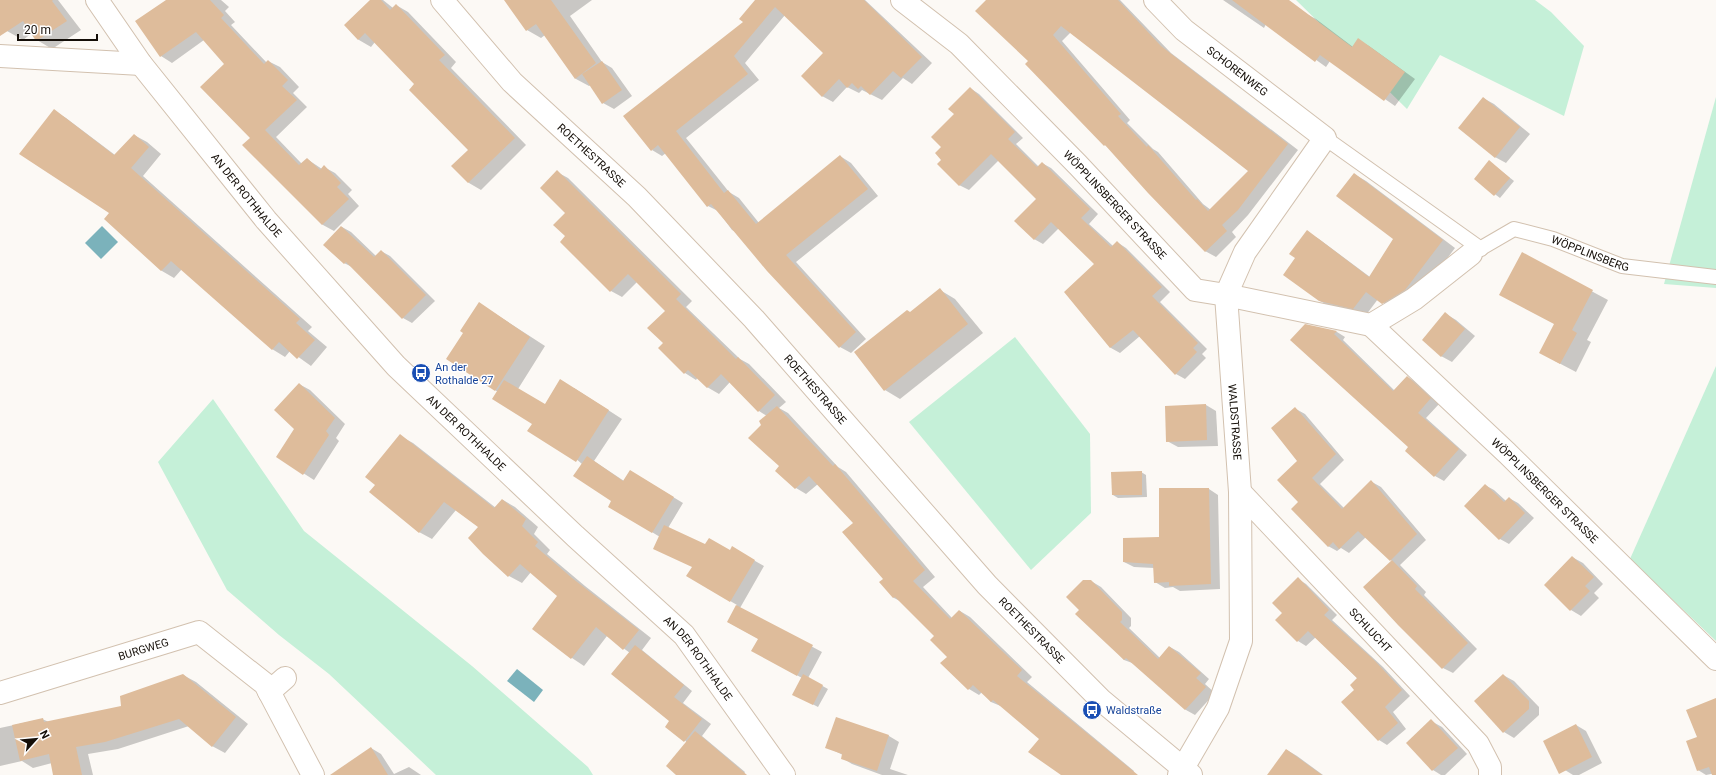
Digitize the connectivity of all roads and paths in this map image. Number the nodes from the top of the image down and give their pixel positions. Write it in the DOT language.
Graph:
graph roads {
  1 [pos="96,0"];
  2 [pos="442,0"];
  3 [pos="902,0"];
  4 [pos="1155,0"];
  5 [pos="0,56"];
  6 [pos="141,64"];
  7 [pos="1325,138"];
  8 [pos="1476,252"];
  9 [pos="1716,277"];
  10 [pos="1226,295"];
  11 [pos="1371,325"];
  12 [pos="1240,492"];
  13 [pos="1716,659"];
  14 [pos="0,693"];
  15 [pos="1184,773"];
  16 [pos="313,775"];
  17 [pos="784,775"];
  18 [pos="1490,775"];
  1 -- 6 [label="street, AN DER ROTHHALDE"];
  2 -- 15 [label="street, ROETHESTRASSE"];
  3 -- 10 [label="street, WÖPPLINSBERGER STRASSE"];
  4 -- 7 [label="street, SCHORENWEG"];
  5 -- 6 [label="street"];
  6 -- 17 [label="street, AN DER ROTHHALDE"];
  7 -- 8 [label="lane, SCHORENWEG"];
  7 -- 10 [label="street"];
  8 -- 9 [label="lane, WÖPPLINSBERG"];
  8 -- 11 [label="street"];
  10 -- 11 [label="street, WÖPPLINSBERGER STRASSE"];
  10 -- 12 [label="street, WALDSTRASSE"];
  11 -- 13 [label="street, WÖPPLINSBERGER STRASSE"];
  12 -- 15 [label="street, WALDSTRASSE"];
  12 -- 18 [label="street, SCHLUCHT"];
  14 -- 16 [label="street, BURGWEG"];
}
